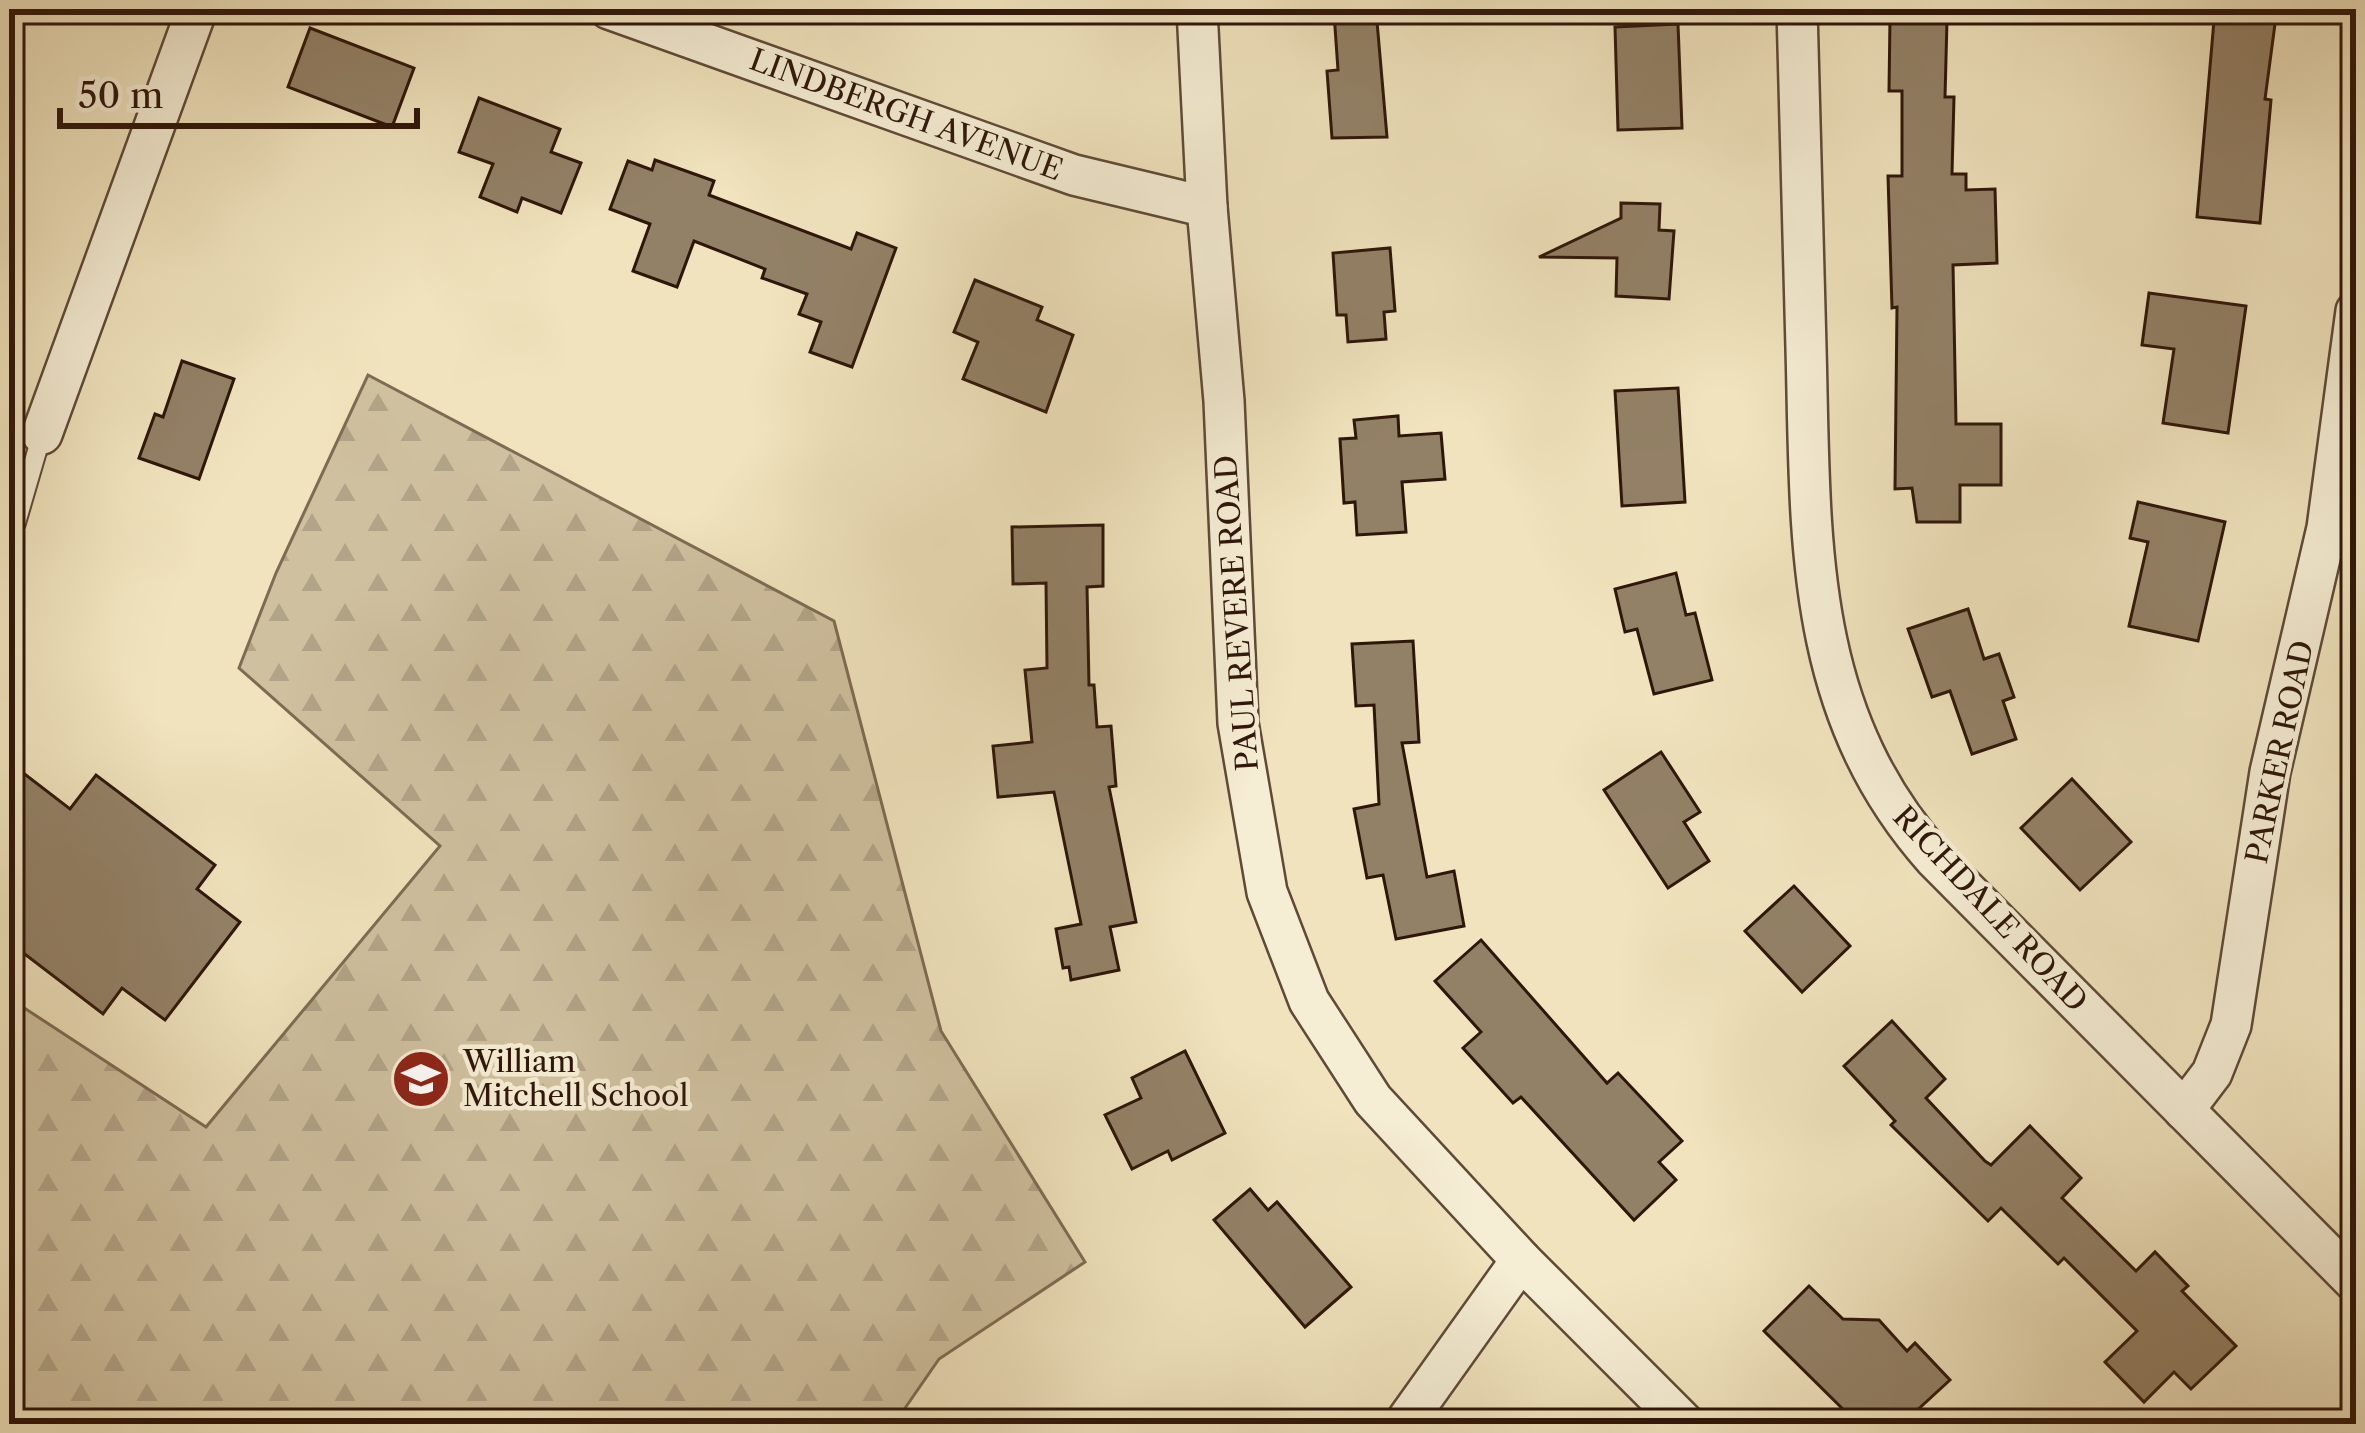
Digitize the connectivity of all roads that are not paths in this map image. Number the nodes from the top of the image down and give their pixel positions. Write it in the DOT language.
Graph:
graph roads {
  1 [pos="197,9"];
  2 [pos="609,9"];
  3 [pos="1197,9"];
  4 [pos="1797,9"];
  5 [pos="1207,207"];
  6 [pos="2356,311"];
  7 [pos="41,434"];
  8 [pos="9,532"];
  9 [pos="2184,1110"];
  10 [pos="1521,1260"];
  11 [pos="2356,1283"];
  12 [pos="1404,1424"];
  13 [pos="1684,1424"];
  1 -- 7 [label="street"];
  2 -- 5 [label="street, LINDBERGH AVENUE"];
  3 -- 5 [label="street, PAUL REVERE ROAD"];
  4 -- 9 [label="street, RICHDALE ROAD"];
  5 -- 10 [label="street, PAUL REVERE ROAD"];
  6 -- 9 [label="street, PARKER ROAD"];
  7 -- 8 [label="lane"];
  9 -- 11 [label="street, RICHDALE ROAD"];
  10 -- 12 [label="street"];
  10 -- 13 [label="street, PAUL REVERE ROAD"];
}
